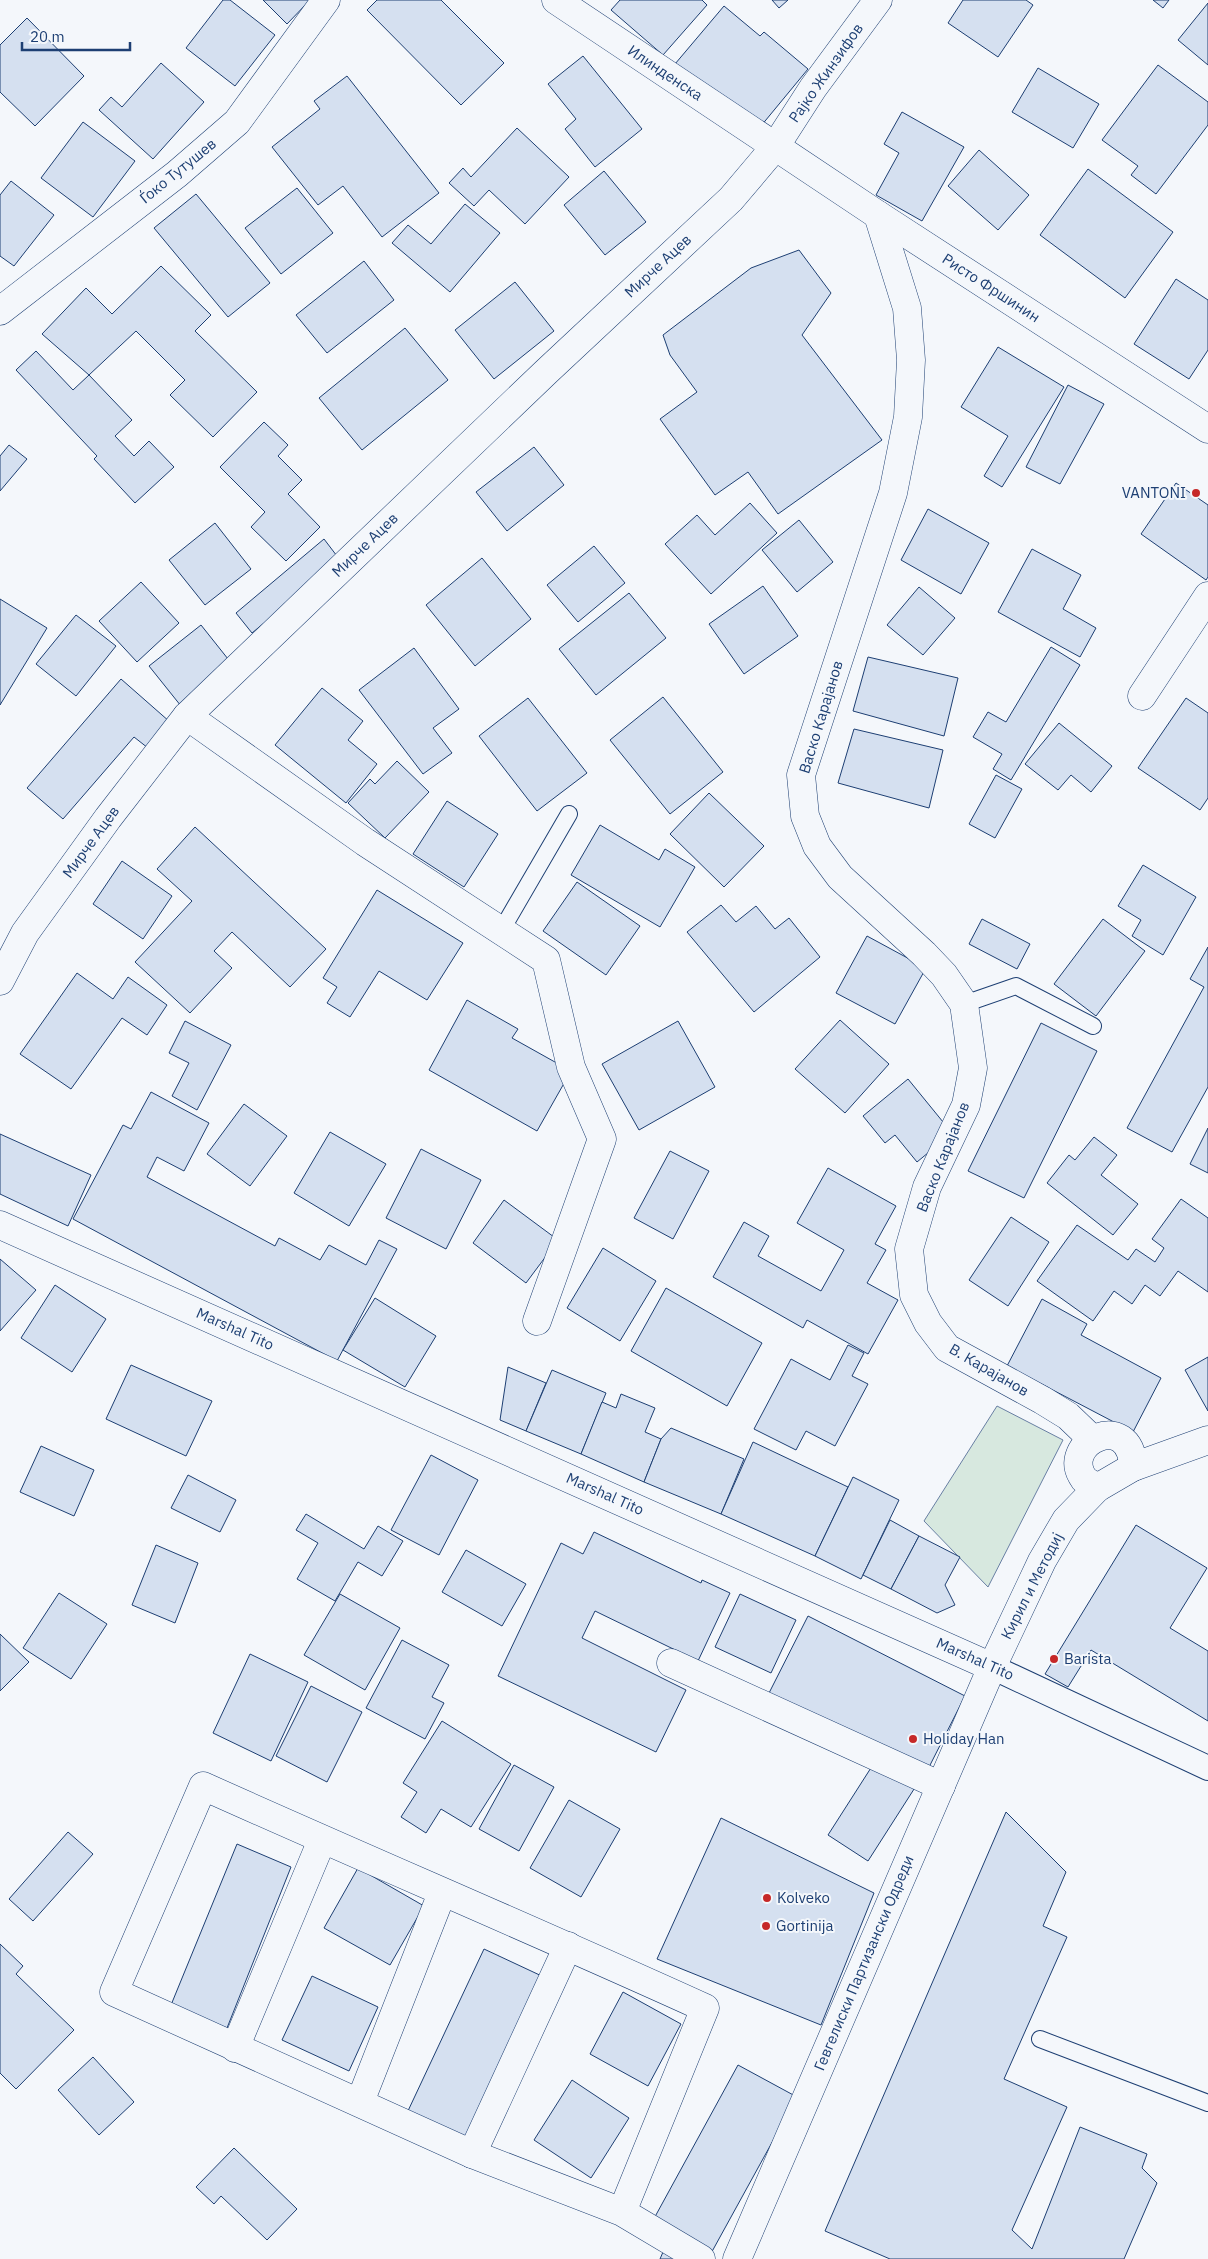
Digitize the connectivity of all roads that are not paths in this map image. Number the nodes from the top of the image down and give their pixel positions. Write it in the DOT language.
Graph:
graph roads {
  1 [pos="326,0"];
  2 [pos="556,0"];
  3 [pos="878,0"];
  4 [pos="774,147"];
  5 [pos="878,215"];
  6 [pos="0,311"];
  7 [pos="1208,429"];
  8 [pos="1208,596"];
  9 [pos="1142,696"];
  10 [pos="187,716"];
  11 [pos="569,814"];
  12 [pos="501,931"];
  13 [pos="0,981"];
  14 [pos="964,1004"];
  15 [pos="1093,1026"];
  16 [pos="0,1225"];
  17 [pos="909,1250"];
  18 [pos="537,1320"];
  19 [pos="1092,1438"];
  20 [pos="1208,1440"];
  21 [pos="1133,1467"];
  22 [pos="1096,1488"];
  23 [pos="672,1663"];
  24 [pos="992,1666"];
  25 [pos="1208,1768"];
  26 [pos="941,1786"];
  27 [pos="322,1840"];
  28 [pos="442,1893"];
  29 [pos="568,1946"];
  30 [pos="1040,2039"];
  31 [pos="235,2048"];
  32 [pos="360,2102"];
  33 [pos="1208,2103"];
  34 [pos="472,2154"];
  35 [pos="622,2212"];
  36 [pos="701,2259"];
  37 [pos="736,2259"];
  1 -- 6 [label="street, Ѓоко Тутушев"];
  2 -- 4 [label="street, Илинденска"];
  3 -- 4 [label="street, Рајко Жинзифов"];
  4 -- 5 [label="street, Ристо Фршинин"];
  4 -- 10 [label="street, Мирче Ацев"];
  5 -- 7 [label="street, Ристо Фршинин"];
  5 -- 14 [label="street, Вaско Карајанов"];
  8 -- 9 [label="street"];
  10 -- 12 [label="street"];
  10 -- 13 [label="street, Мирче Ацев"];
  11 -- 12 [label="lane"];
  12 -- 18 [label="street"];
  14 -- 15 [label="lane"];
  14 -- 17 [label="street, Вaско Карајанов"];
  16 -- 24 [label="street, Marshal Tito"];
  17 -- 19 [label="street, В. Карајанов"];
  19 -- 21 [label="street"];
  19 -- 22 [label="street"];
  20 -- 21 [label="street, Кирил и Методиј"];
  21 -- 22 [label="street, Кирил и Методиј"];
  22 -- 24 [label="street, Кирил и Методиј"];
  23 -- 26 [label="street"];
  24 -- 25 [label="street, Marshal Tito"];
  24 -- 26 [label="street, Гевгелиски Партизански Одреди"];
  26 -- 37 [label="street, Гевгелиски Партизански Одреди"];
  27 -- 28 [label="street"];
  27 -- 31 [label="street"];
  27 -- 31 [label="street"];
  28 -- 29 [label="street"];
  28 -- 32 [label="street"];
  29 -- 34 [label="street"];
  29 -- 35 [label="street"];
  30 -- 33 [label="lane"];
  31 -- 32 [label="street"];
  32 -- 34 [label="street"];
  34 -- 35 [label="street"];
  35 -- 36 [label="street"];
}
